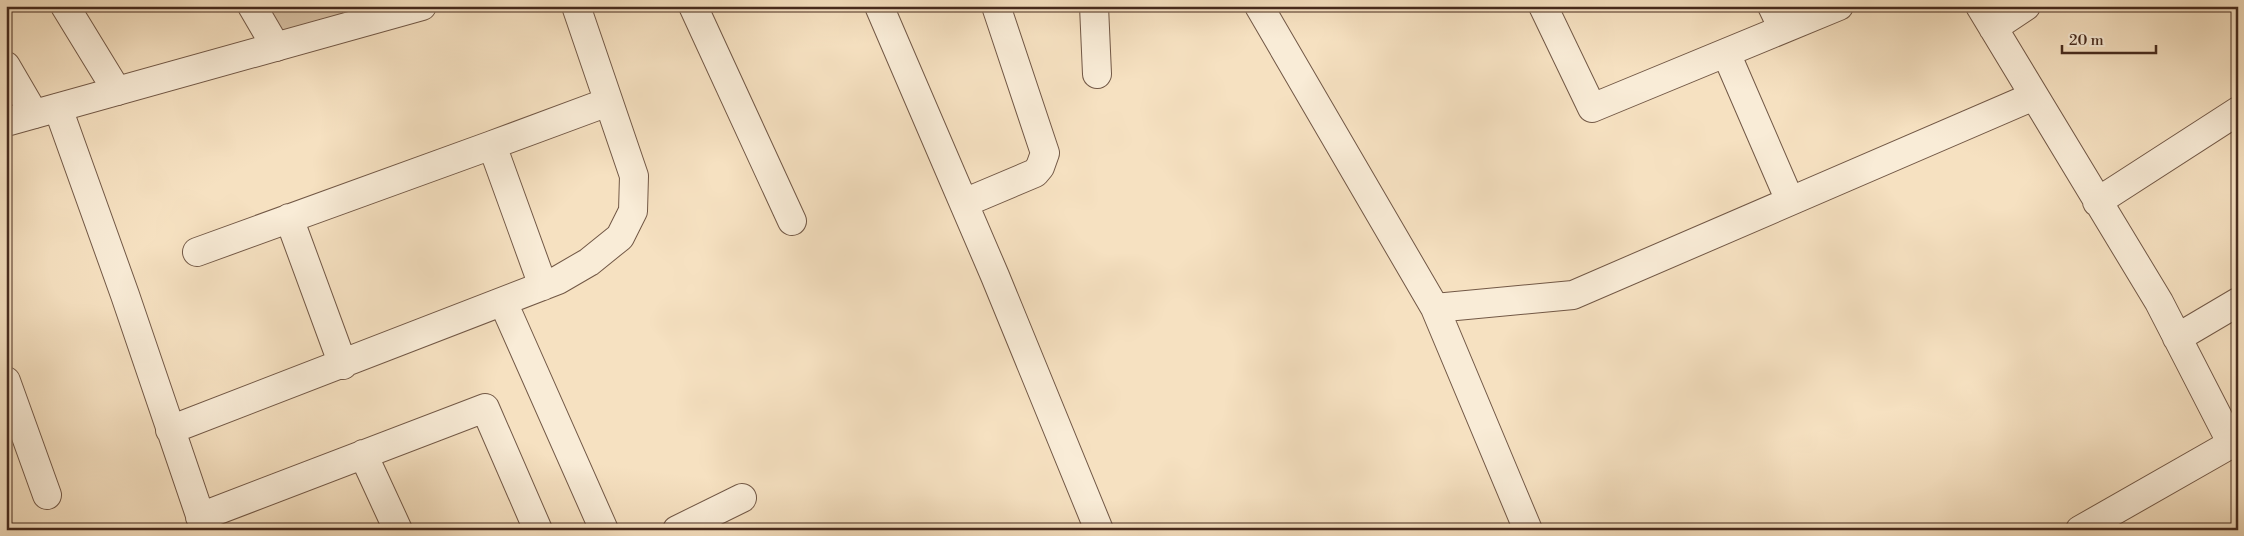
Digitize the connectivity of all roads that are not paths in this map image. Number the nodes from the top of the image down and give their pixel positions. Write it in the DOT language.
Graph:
graph roads {
  1 [pos="65,6"];
  2 [pos="252,6"];
  3 [pos="422,6"];
  4 [pos="576,6"];
  5 [pos="693,6"];
  6 [pos="879,6"];
  7 [pos="996,6"];
  8 [pos="1094,6"];
  9 [pos="1259,6"];
  10 [pos="1542,6"];
  11 [pos="1838,6"];
  12 [pos="2026,6"];
  13 [pos="377,12"];
  14 [pos="1987,17"];
  15 [pos="1778,18"];
  16 [pos="276,47"];
  17 [pos="1726,52"];
  18 [pos="6,66"];
  19 [pos="1096,74"];
  20 [pos="117,91"];
  21 [pos="2034,96"];
  22 [pos="608,102"];
  23 [pos="46,111"];
  24 [pos="2238,111"];
  25 [pos="6,122"];
  26 [pos="492,145"];
  27 [pos="1790,201"];
  28 [pos="2097,202"];
  29 [pos="964,203"];
  30 [pos="289,218"];
  31 [pos="792,221"];
  32 [pos="197,252"];
  33 [pos="543,286"];
  34 [pos="503,302"];
  35 [pos="2238,302"];
  36 [pos="1435,308"];
  37 [pos="2178,338"];
  38 [pos="343,365"];
  39 [pos="6,381"];
  40 [pos="170,430"];
  41 [pos="2235,442"];
  42 [pos="363,454"];
  43 [pos="47,495"];
  44 [pos="742,498"];
  45 [pos="202,523"];
  46 [pos="398,530"];
  47 [pos="538,530"];
  48 [pos="604,530"];
  49 [pos="677,530"];
  50 [pos="1099,530"];
  51 [pos="1528,530"];
  52 [pos="2080,530"];
  1 -- 20 [label="street"];
  2 -- 16 [label="street"];
  3 -- 13 [label="street"];
  4 -- 22 [label="street"];
  5 -- 31 [label="street"];
  6 -- 29 [label="street"];
  7 -- 29 [label="street"];
  8 -- 19 [label="street"];
  9 -- 36 [label="street"];
  10 -- 17 [label="street"];
  11 -- 15 [label="street"];
  12 -- 14 [label="street"];
  13 -- 16 [label="street"];
  14 -- 21 [label="street"];
  15 -- 17 [label="street"];
  16 -- 20 [label="street"];
  17 -- 27 [label="street"];
  18 -- 23 [label="street"];
  20 -- 23 [label="street"];
  21 -- 27 [label="street"];
  21 -- 28 [label="street"];
  22 -- 26 [label="street"];
  22 -- 33 [label="street"];
  23 -- 25 [label="street"];
  23 -- 40 [label="street"];
  24 -- 28 [label="street"];
  26 -- 30 [label="street"];
  26 -- 33 [label="street"];
  27 -- 36 [label="street"];
  28 -- 37 [label="street"];
  29 -- 50 [label="street"];
  30 -- 32 [label="street"];
  30 -- 38 [label="street"];
  33 -- 34 [label="street"];
  34 -- 38 [label="street"];
  34 -- 48 [label="street"];
  35 -- 37 [label="street"];
  36 -- 51 [label="street"];
  37 -- 41 [label="street"];
  38 -- 40 [label="street"];
  39 -- 43 [label="street"];
  40 -- 45 [label="street"];
  41 -- 52 [label="street"];
  42 -- 45 [label="street"];
  42 -- 46 [label="street"];
  42 -- 47 [label="street"];
  44 -- 49 [label="street"];
}
